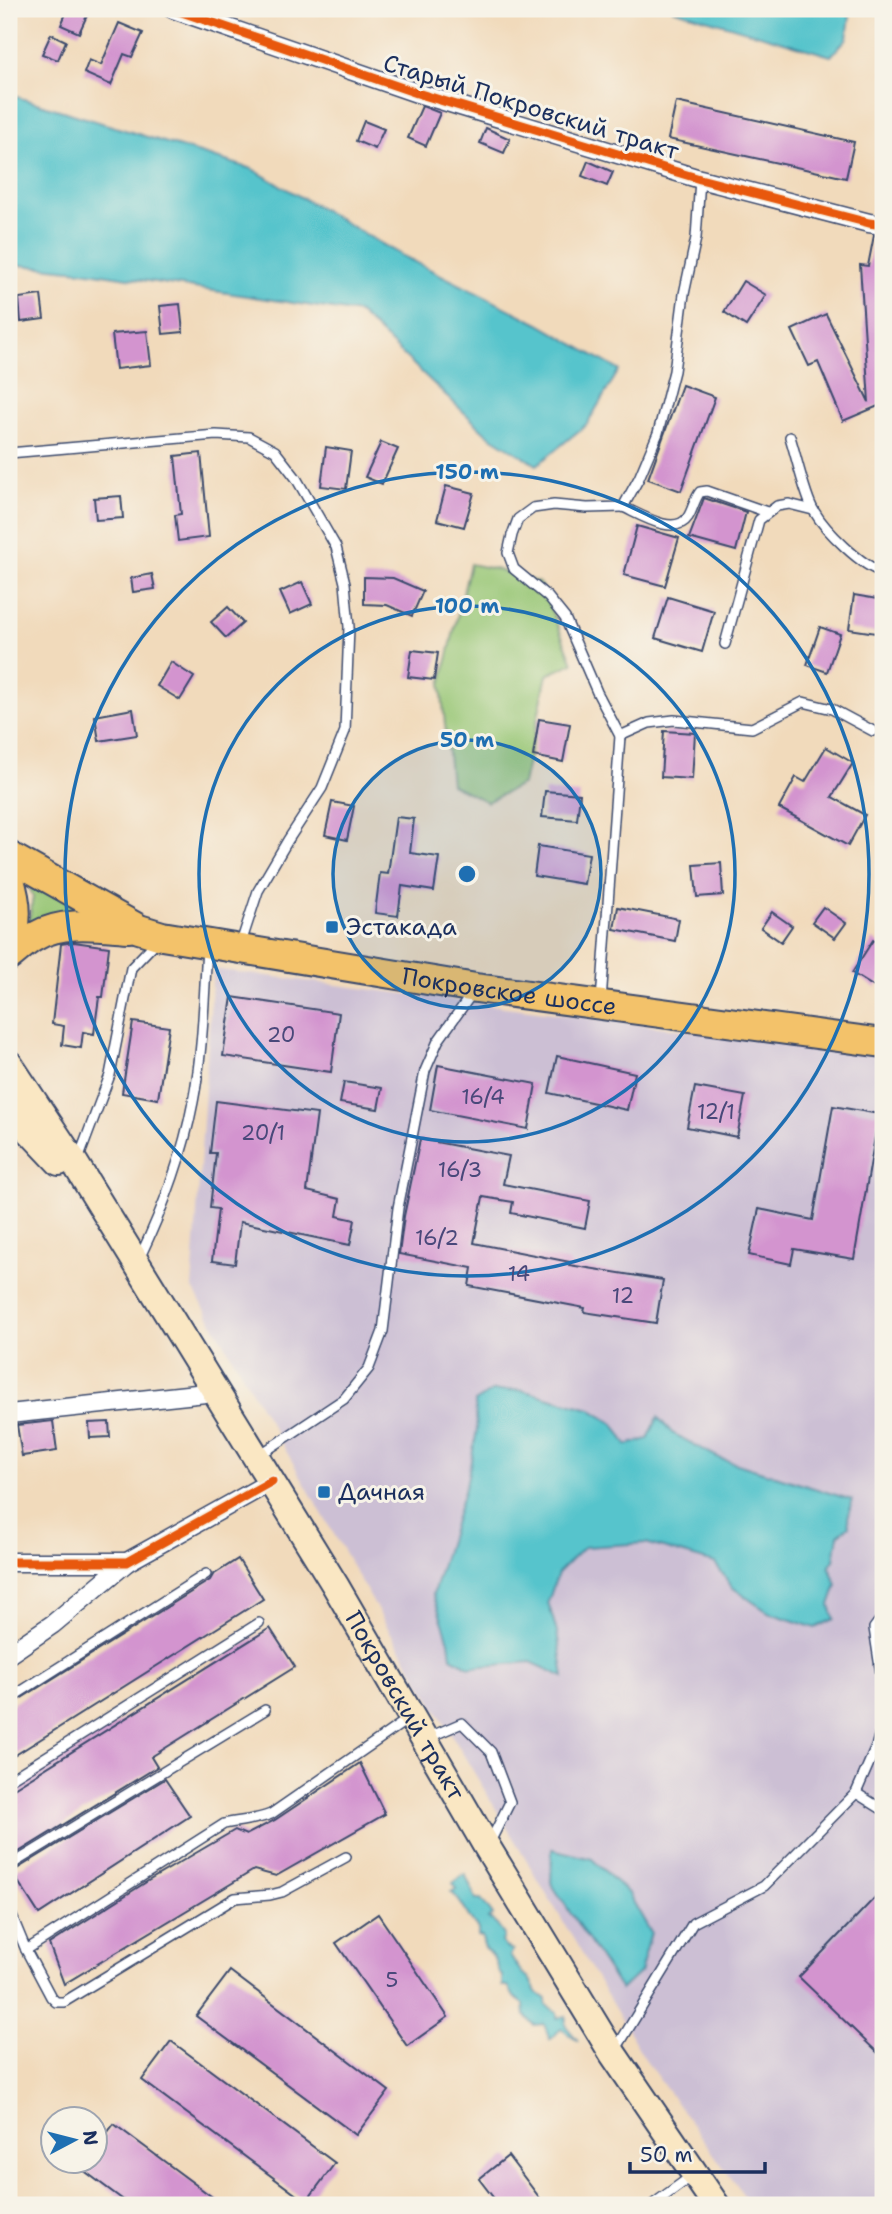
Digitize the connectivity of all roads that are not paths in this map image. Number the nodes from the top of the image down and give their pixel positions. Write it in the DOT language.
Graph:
graph roads {
  1 [pos="173,9"];
  2 [pos="699,179"];
  3 [pos="883,225"];
  4 [pos="790,437"];
  5 [pos="9,453"];
  6 [pos="622,507"];
  7 [pos="813,510"];
  8 [pos="767,512"];
  9 [pos="883,572"];
  10 [pos="725,644"];
  11 [pos="873,731"];
  12 [pos="620,736"];
  13 [pos="9,856"];
  14 [pos="9,877"];
  15 [pos="150,933"];
  16 [pos="207,945"];
  17 [pos="9,949"];
  18 [pos="239,951"];
  19 [pos="9,956"];
  20 [pos="476,988"];
  21 [pos="601,1006"];
  22 [pos="883,1043"];
  23 [pos="9,1064"];
  24 [pos="9,1109"];
  25 [pos="76,1165"];
  26 [pos="99,1203"];
  27 [pos="137,1263"];
  28 [pos="215,1392"];
  29 [pos="9,1413"];
  30 [pos="256,1457"];
  31 [pos="272,1481"];
  32 [pos="9,1562"];
  33 [pos="127,1562"];
  34 [pos="206,1574"];
  35 [pos="883,1616"];
  36 [pos="260,1623"];
  37 [pos="9,1654"];
  38 [pos="883,1687"];
  39 [pos="9,1699"];
  40 [pos="265,1710"];
  41 [pos="883,1721"];
  42 [pos="419,1727"];
  43 [pos="9,1780"];
  44 [pos="856,1793"];
  45 [pos="883,1808"];
  46 [pos="487,1847"];
  47 [pos="346,1857"];
  48 [pos="9,1866"];
  49 [pos="9,1909"];
  50 [pos="26,1950"];
  51 [pos="613,2054"];
  52 [pos="694,2174"];
  53 [pos="652,2205"];
  54 [pos="716,2205"];
  1 -- 2 [label="street, Старый Покровский тракт"];
  2 -- 3 [label="street, Старый Покровский тракт"];
  2 -- 6 [label="lane"];
  4 -- 7 [label="lane"];
  5 -- 18 [label="lane"];
  6 -- 8 [label="lane"];
  6 -- 12 [label="lane"];
  7 -- 8 [label="lane"];
  7 -- 9 [label="lane"];
  8 -- 10 [label="lane"];
  11 -- 12 [label="lane"];
  12 -- 21 [label="lane"];
  13 -- 15 [label="main road, Покровское шоссе"];
  14 -- 17 [label="main road"];
  15 -- 16 [label="main road, Покровское шоссе"];
  15 -- 19 [label="main road, Покровское шоссе"];
  15 -- 25 [label="lane"];
  16 -- 18 [label="main road, Покровское шоссе"];
  16 -- 27 [label="lane"];
  18 -- 20 [label="main road, Покровское шоссе"];
  20 -- 21 [label="main road, Покровское шоссе"];
  20 -- 30 [label="lane"];
  21 -- 22 [label="main road, Покровское шоссе"];
  23 -- 25 [label="main road"];
  24 -- 26 [label="main road"];
  25 -- 26 [label="main road"];
  26 -- 27 [label="main road, Покровский тракт"];
  27 -- 28 [label="main road, Покровский тракт"];
  28 -- 29 [label="street"];
  28 -- 30 [label="main road, Покровский тракт"];
  30 -- 31 [label="main road, Покровский тракт"];
  31 -- 33 [label="street"];
  31 -- 42 [label="main road, Покровский тракт"];
  32 -- 33 [label="street"];
  33 -- 37 [label="street"];
  34 -- 39 [label="lane"];
  35 -- 38 [label="lane"];
  36 -- 43 [label="lane"];
  40 -- 48 [label="lane"];
  41 -- 44 [label="lane"];
  42 -- 46 [label="main road, Покровский тракт"];
  42 -- 46 [label="lane"];
  42 -- 50 [label="lane"];
  44 -- 45 [label="lane"];
  44 -- 51 [label="lane"];
  46 -- 51 [label="main road, Покровский тракт"];
  47 -- 50 [label="lane"];
  49 -- 50 [label="lane"];
  51 -- 52 [label="main road, Покровский тракт"];
  52 -- 53 [label="lane"];
  52 -- 54 [label="main road, Покровский тракт"];
}
